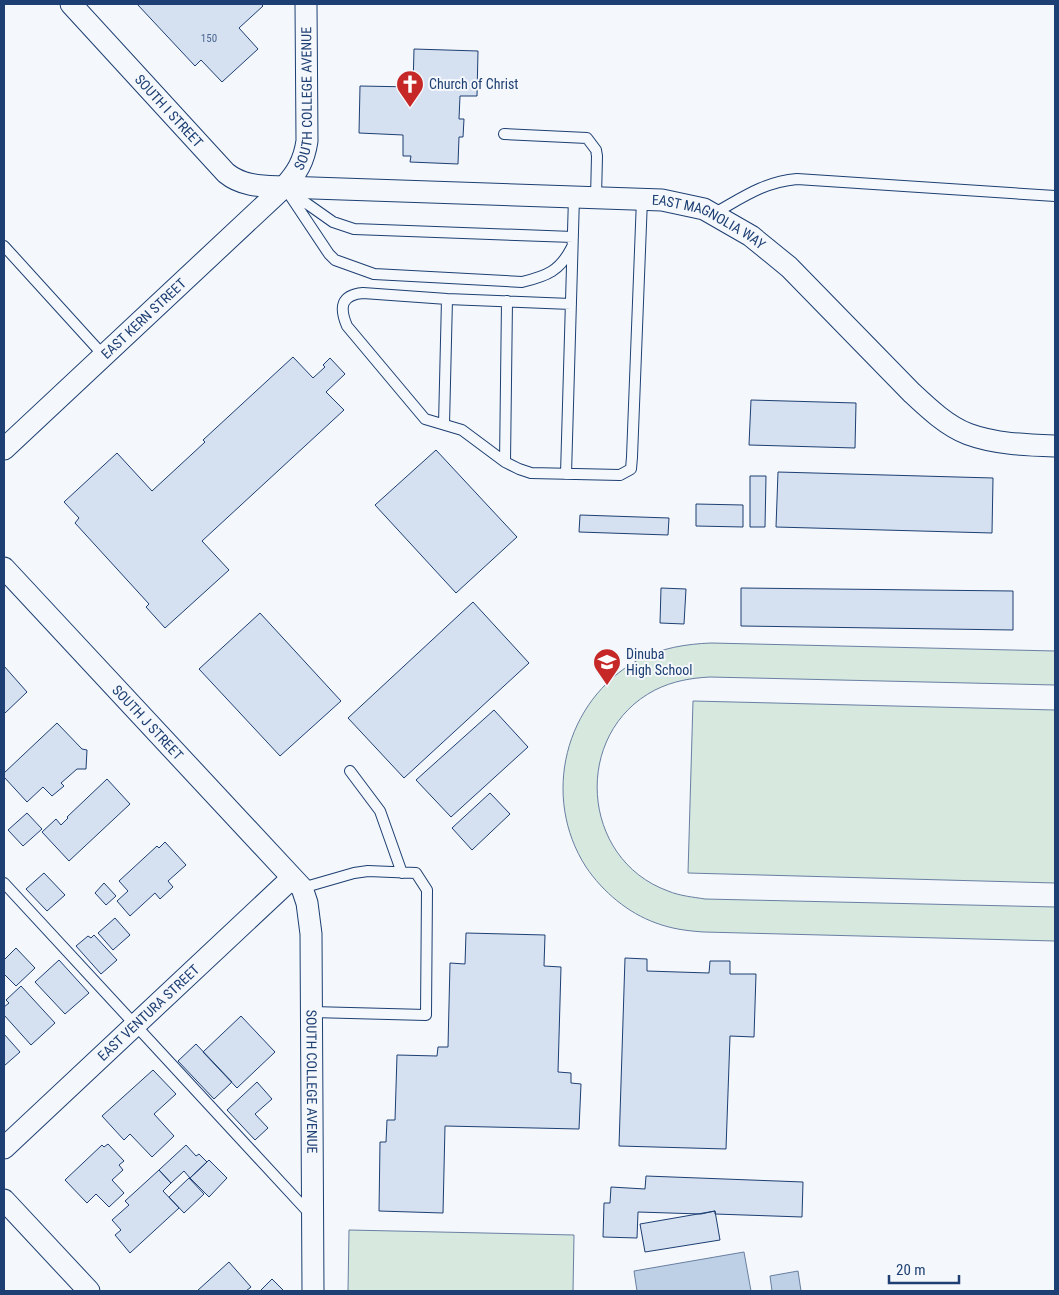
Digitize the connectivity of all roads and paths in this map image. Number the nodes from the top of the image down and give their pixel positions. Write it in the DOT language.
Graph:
graph roads {
  1 [pos="71,4"];
  2 [pos="306,4"];
  3 [pos="504,134"];
  4 [pos="284,187"];
  5 [pos="1055,196"];
  6 [pos="574,197"];
  7 [pos="596,197"];
  8 [pos="642,199"];
  9 [pos="713,214"];
  10 [pos="573,242"];
  11 [pos="4,246"];
  12 [pos="447,299"];
  13 [pos="507,301"];
  14 [pos="571,304"];
  15 [pos="104,356"];
  16 [pos="444,424"];
  17 [pos="1055,446"];
  18 [pos="4,449"];
  19 [pos="505,462"];
  20 [pos="566,474"];
  21 [pos="4,568"];
  22 [pos="350,771"];
  23 [pos="402,873"];
  24 [pos="4,883"];
  25 [pos="297,883"];
  26 [pos="312,1012"];
  27 [pos="135,1025"];
  28 [pos="4,1148"];
  29 [pos="4,1200"];
  30 [pos="312,1217"];
  31 [pos="89,1291"];
  32 [pos="313,1291"];
  1 -- 4 [label="street, SOUTH I STREET"];
  2 -- 4 [label="street, SOUTH COLLEGE AVENUE"];
  3 -- 7 [label="lane"];
  4 -- 6 [label="street, EAST MAGNOLIA WAY"];
  4 -- 10 [label="lane"];
  4 -- 10 [label="lane"];
  4 -- 15 [label="street, EAST KERN STREET"];
  5 -- 9 [label="lane"];
  6 -- 7 [label="street, EAST MAGNOLIA WAY"];
  6 -- 10 [label="lane"];
  7 -- 8 [label="street, EAST MAGNOLIA WAY"];
  8 -- 9 [label="street, EAST MAGNOLIA WAY"];
  8 -- 20 [label="lane"];
  9 -- 17 [label="street, EAST MAGNOLIA WAY"];
  10 -- 14 [label="lane"];
  11 -- 15 [label="lane"];
  12 -- 13 [label="lane"];
  12 -- 16 [label="lane"];
  12 -- 16 [label="lane"];
  13 -- 14 [label="lane"];
  13 -- 19 [label="lane"];
  14 -- 20 [label="lane"];
  15 -- 18 [label="street, EAST KERN STREET"];
  16 -- 19 [label="lane"];
  19 -- 20 [label="lane"];
  21 -- 25 [label="street, SOUTH J STREET"];
  22 -- 23 [label="lane"];
  23 -- 25 [label="lane"];
  23 -- 26 [label="lane"];
  24 -- 27 [label="lane"];
  25 -- 26 [label="street, SOUTH COLLEGE AVENUE"];
  25 -- 27 [label="street, EAST VENTURA STREET"];
  26 -- 30 [label="street, SOUTH COLLEGE AVENUE"];
  27 -- 28 [label="street, EAST VENTURA STREET"];
  27 -- 30 [label="lane"];
  29 -- 31 [label="street"];
  30 -- 32 [label="street, SOUTH COLLEGE AVENUE"];
}
